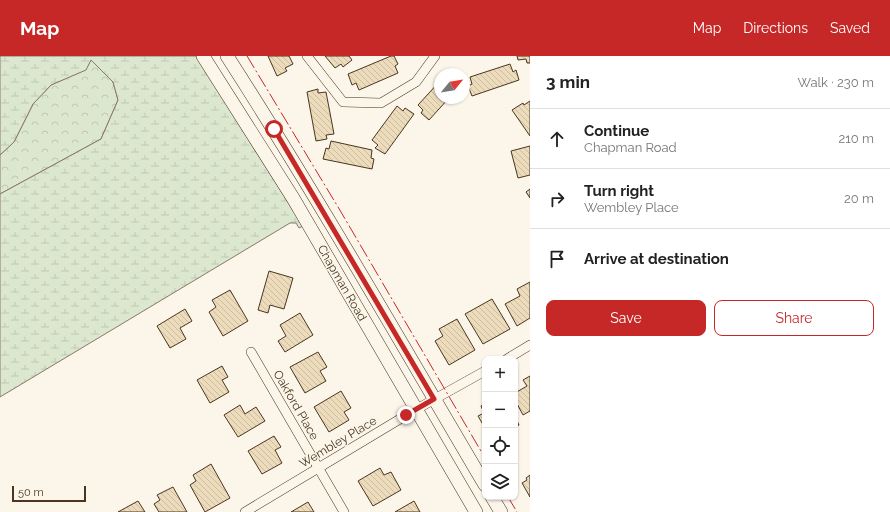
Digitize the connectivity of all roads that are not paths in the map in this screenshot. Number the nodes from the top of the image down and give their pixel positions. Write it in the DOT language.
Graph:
graph roads {
  1 [pos="203,56"];
  2 [pos="226,56"];
  3 [pos="307,56"];
  4 [pos="435,56"];
  5 [pos="530,346"];
  6 [pos="251,352"];
  7 [pos="512,356"];
  8 [pos="482,373"];
  9 [pos="434,399"];
  10 [pos="415,410"];
  11 [pos="319,468"];
  12 [pos="482,480"];
  13 [pos="494,500"];
  14 [pos="245,512"];
  15 [pos="344,512"];
  16 [pos="476,512"];
  17 [pos="501,512"];
  1 -- 10 [label="street, Chapman Road"];
  2 -- 9 [label="street, Chapman Road"];
  3 -- 4 [label="street"];
  5 -- 7 [label="street"];
  6 -- 11 [label="street, Oakford Place"];
  8 -- 9 [label="street, Wembley Place"];
  9 -- 10 [label="street, Wembley Place"];
  9 -- 12 [label="street, Chapman Road"];
  10 -- 11 [label="street, Wembley Place"];
  10 -- 16 [label="street, Chapman Road"];
  11 -- 14 [label="street, Wembley Place"];
  11 -- 15 [label="street, Oakford Place"];
  13 -- 17 [label="street"];
}
